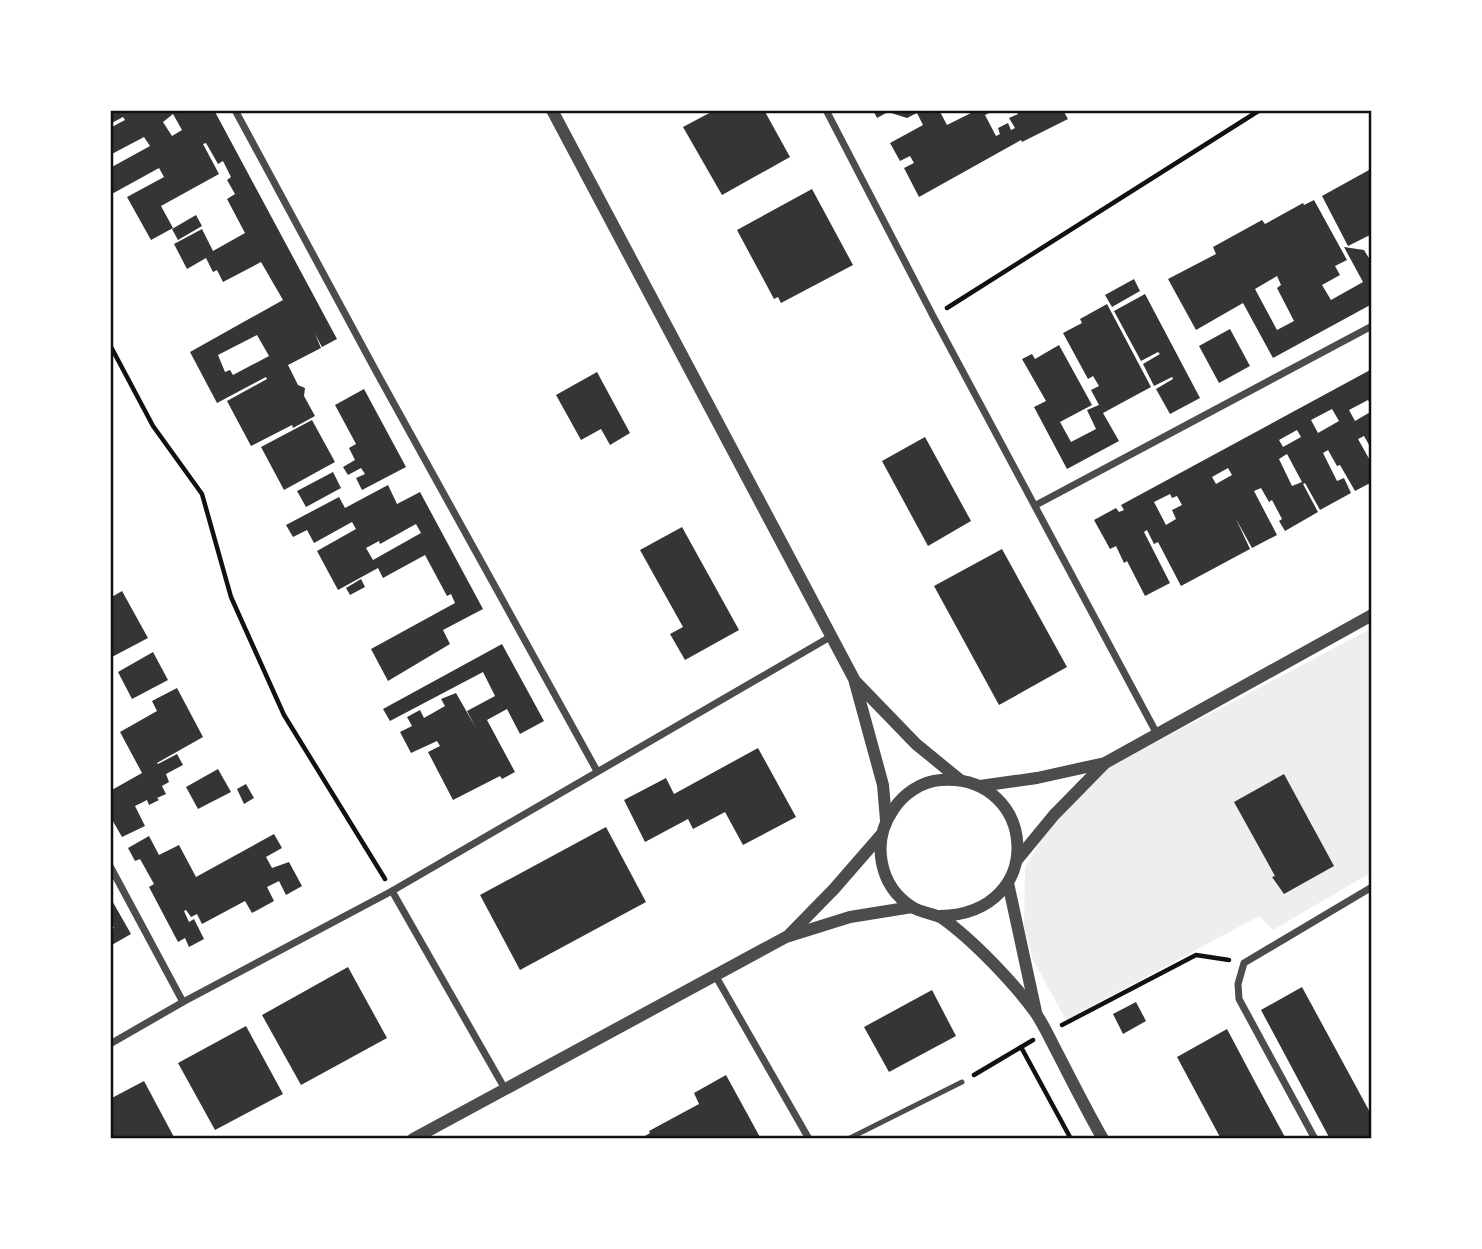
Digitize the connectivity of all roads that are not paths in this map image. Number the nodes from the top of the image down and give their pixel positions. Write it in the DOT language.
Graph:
graph roads {
  1 [pos="235,110"];
  2 [pos="552,110"];
  3 [pos="825,110"];
  4 [pos="1372,326"];
  5 [pos="1036,505"];
  6 [pos="1372,615"];
  7 [pos="830,638"];
  8 [pos="854,680"];
  9 [pos="1157,734"];
  10 [pos="1105,763"];
  11 [pos="597,771"];
  12 [pos="960,780"];
  13 [pos="979,786"];
  14 [pos="886,820"];
  15 [pos="881,835"];
  16 [pos="1017,860"];
  17 [pos="110,866"];
  18 [pos="1008,883"];
  19 [pos="1372,887"];
  20 [pos="393,891"];
  21 [pos="912,907"];
  22 [pos="940,916"];
  23 [pos="786,937"];
  24 [pos="715,975"];
  25 [pos="183,1002"];
  26 [pos="1036,1013"];
  27 [pos="110,1044"];
  28 [pos="962,1082"];
  29 [pos="505,1089"];
  30 [pos="414,1139"];
  31 [pos="809,1139"];
  32 [pos="848,1139"];
  33 [pos="1103,1139"];
  34 [pos="1315,1139"];
  1 -- 11 [label="street"];
  2 -- 7 [label="street"];
  3 -- 5 [label="street"];
  4 -- 5 [label="street"];
  5 -- 9 [label="street"];
  6 -- 9 [label="street"];
  7 -- 8 [label="street"];
  7 -- 11 [label="street"];
  8 -- 12 [label="street"];
  8 -- 14 [label="street"];
  9 -- 10 [label="street"];
  10 -- 13 [label="street"];
  10 -- 16 [label="street"];
  11 -- 20 [label="street"];
  12 -- 13 [label="street"];
  12 -- 14 [label="street"];
  13 -- 16 [label="street"];
  14 -- 15 [label="street"];
  15 -- 21 [label="street"];
  15 -- 23 [label="street"];
  16 -- 18 [label="street"];
  17 -- 25 [label="street"];
  18 -- 22 [label="street"];
  18 -- 26 [label="street"];
  19 -- 34 [label="street"];
  20 -- 25 [label="street"];
  20 -- 29 [label="street"];
  21 -- 22 [label="street"];
  21 -- 23 [label="street"];
  22 -- 26 [label="street"];
  23 -- 24 [label="street"];
  24 -- 29 [label="street"];
  24 -- 31 [label="street"];
  25 -- 27 [label="street"];
  26 -- 33 [label="street"];
  28 -- 32 [label="lane"];
  29 -- 30 [label="street"];
}
